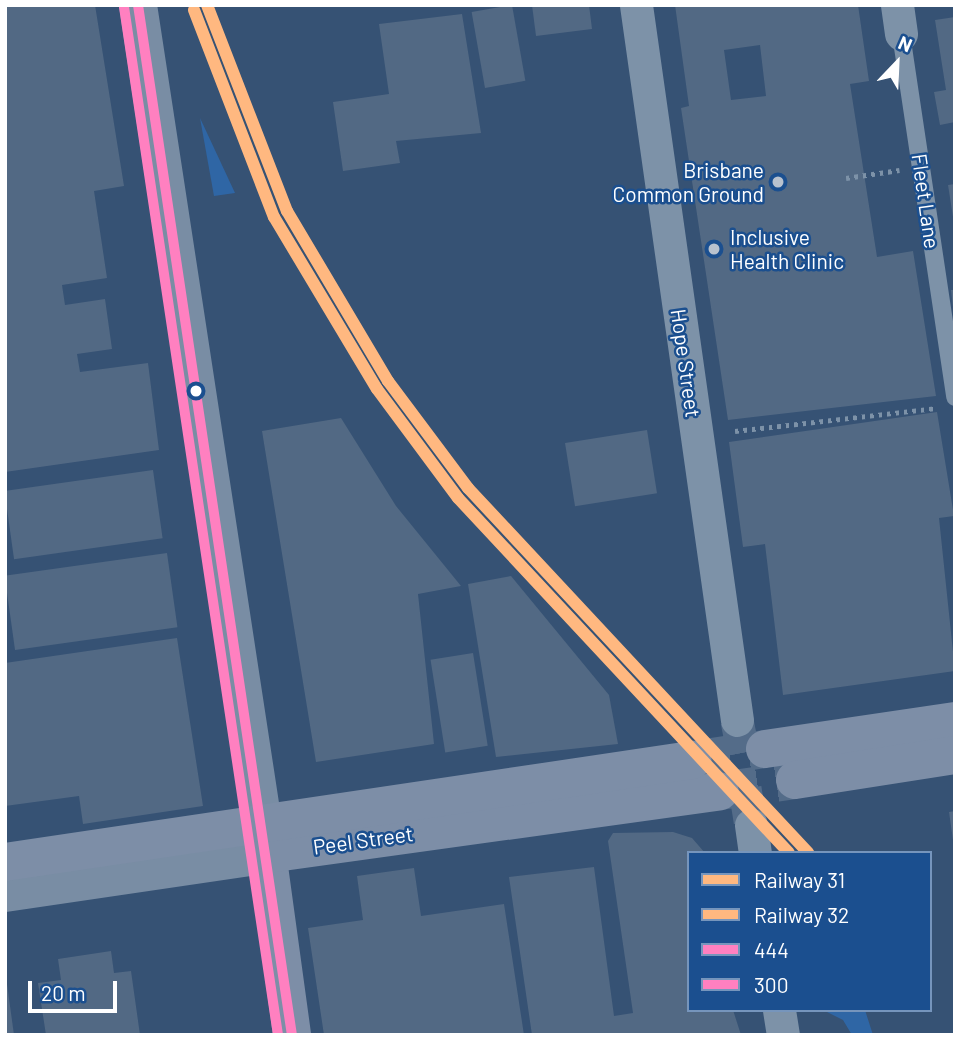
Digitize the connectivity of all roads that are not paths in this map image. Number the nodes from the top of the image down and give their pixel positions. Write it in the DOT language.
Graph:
graph roads {
  1 [pos="138,5"];
  2 [pos="636,5"];
  3 [pos="899,20"];
  4 [pos="947,402"];
  5 [pos="737,720"];
  6 [pos="955,721"];
  7 [pos="765,749"];
  8 [pos="955,755"];
  9 [pos="692,760"];
  10 [pos="795,780"];
  11 [pos="720,791"];
  12 [pos="266,839"];
  13 [pos="5,862"];
  14 [pos="5,893"];
  15 [pos="779,1012"];
  16 [pos="292,1035"];
  17 [pos="783,1035"];
  1 -- 12 [label="main road"];
  2 -- 5 [label="street, Hope Street"];
  3 -- 4 [label="lane, Fleet Lane"];
  6 -- 7 [label="main road"];
  8 -- 10 [label="main road"];
  9 -- 12 [label="main road, Peel Street"];
  11 -- 12 [label="main road, Peel Street"];
  12 -- 13 [label="main road, Peel Street"];
  12 -- 14 [label="main road, Peel Street"];
  12 -- 16 [label="main road"];
  15 -- 17 [label="street"];
}
